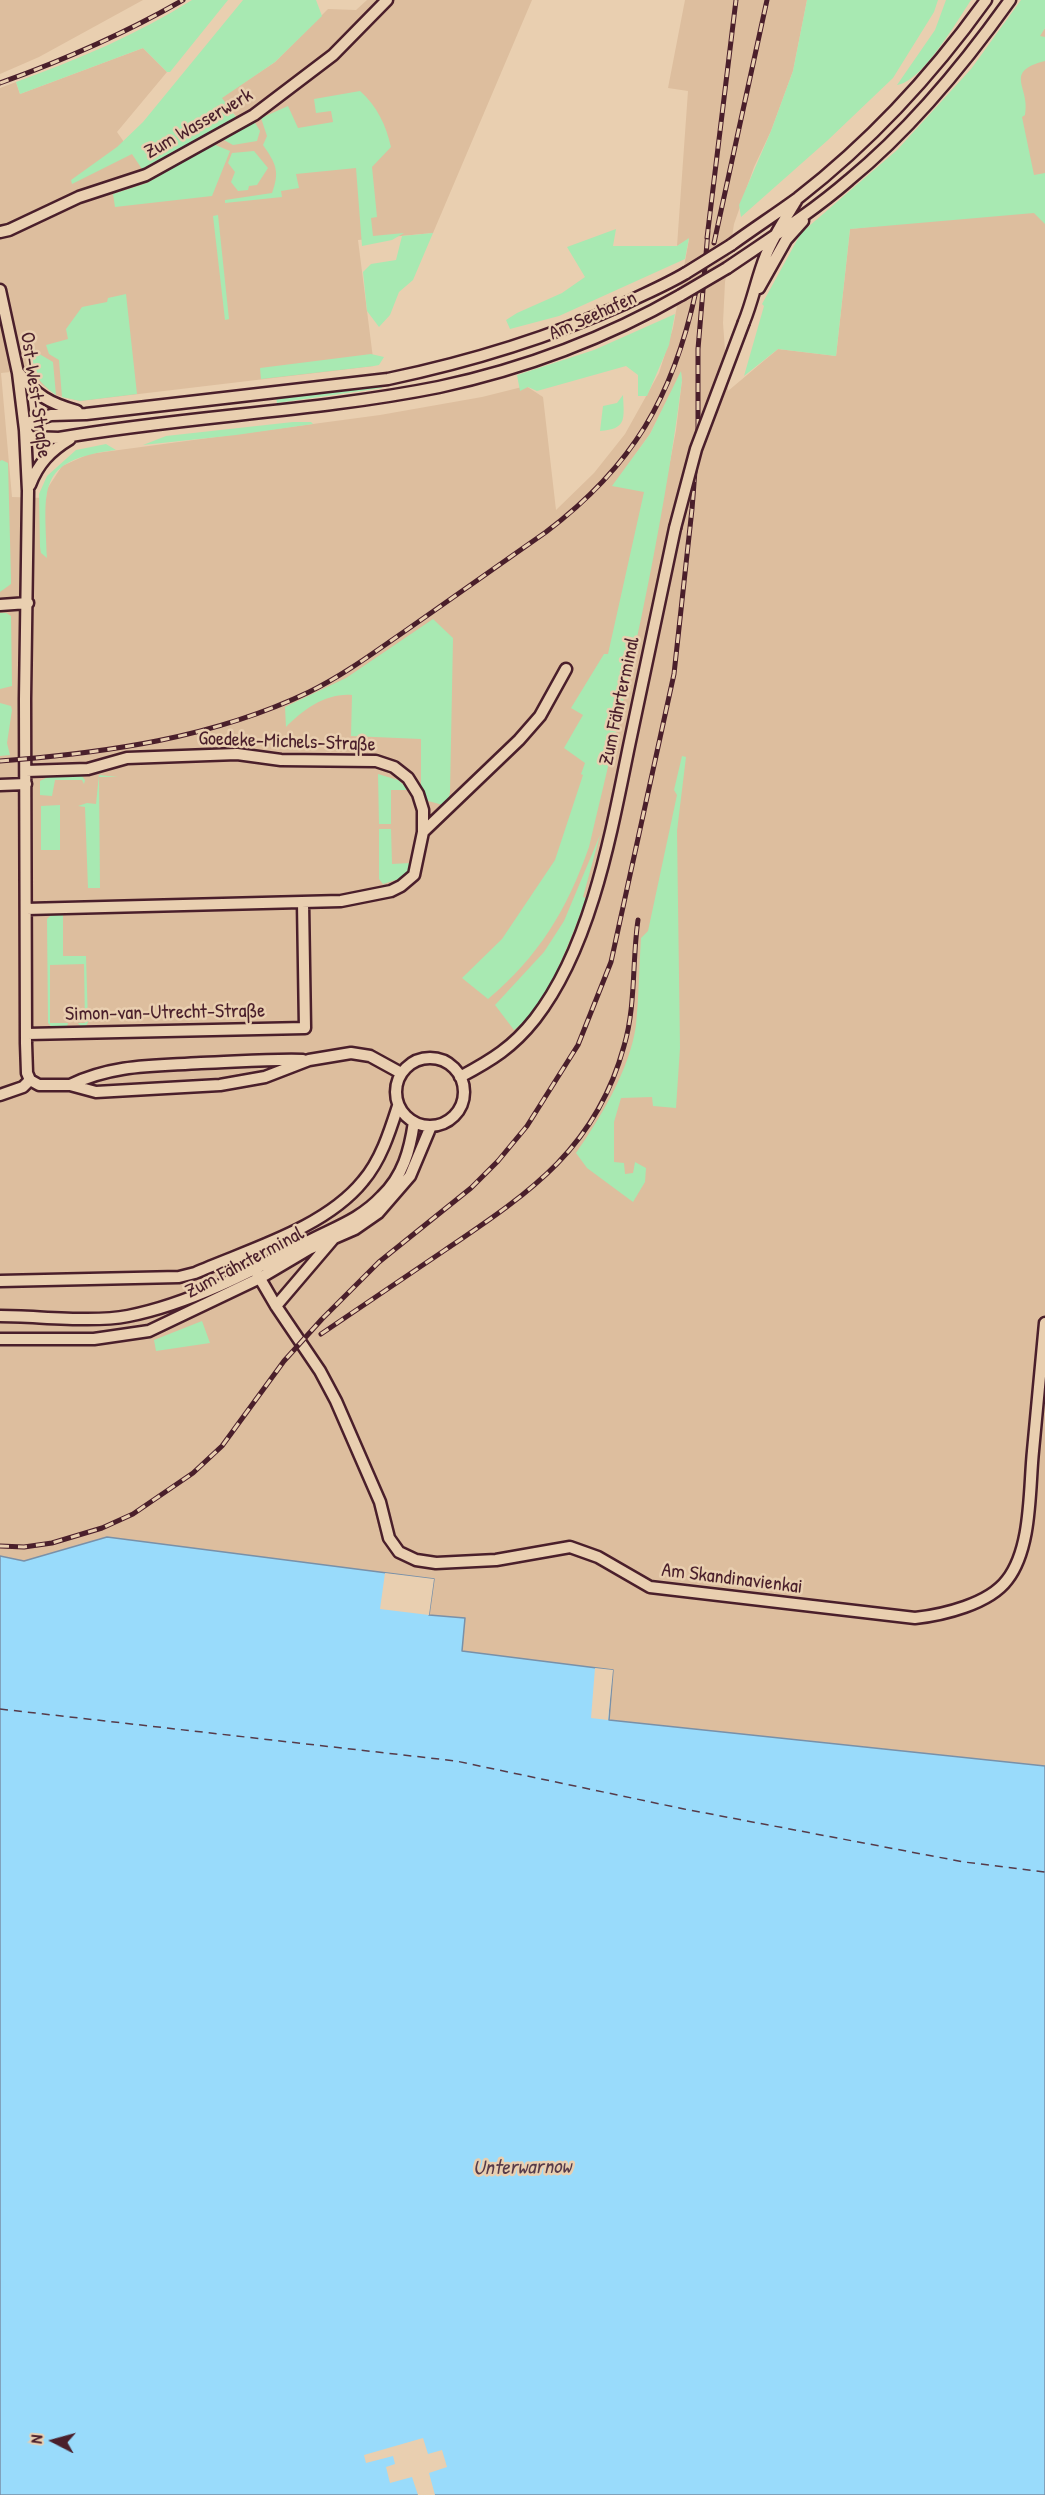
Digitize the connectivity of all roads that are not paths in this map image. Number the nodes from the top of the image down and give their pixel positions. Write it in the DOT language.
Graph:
graph roads {
  1 [pos="387,0"];
  2 [pos="986,0"];
  3 [pos="1010,0"];
  4 [pos="798,198"];
  5 [pos="815,208"];
  6 [pos="0,232"];
  7 [pos="775,235"];
  8 [pos="0,290"];
  9 [pos="755,293"];
  10 [pos="18,373"];
  11 [pos="86,414"];
  12 [pos="25,430"];
  13 [pos="78,435"];
  14 [pos="28,491"];
  15 [pos="28,603"];
  16 [pos="0,605"];
  17 [pos="566,669"];
  18 [pos="26,771"];
  19 [pos="26,784"];
  20 [pos="0,785"];
  21 [pos="423,832"];
  22 [pos="303,903"];
  23 [pos="26,909"];
  24 [pos="27,1034"];
  25 [pos="309,1060"];
  26 [pos="401,1073"];
  27 [pos="460,1077"];
  28 [pos="30,1080"];
  29 [pos="70,1085"];
  30 [pos="0,1095"];
  31 [pos="398,1106"];
  32 [pos="414,1122"];
  33 [pos="431,1126"];
  34 [pos="334,1238"];
  35 [pos="257,1274"];
  36 [pos="0,1281"];
  37 [pos="276,1306"];
  38 [pos="0,1316"];
  39 [pos="1045,1323"];
  40 [pos="0,1339"];
  1 -- 6 [label="street, Zum Wasserwerk"];
  2 -- 4 [label="street, Am Seehafen"];
  3 -- 5 [label="street, Am Seehafen"];
  4 -- 7 [label="street, Zum Fährterminal"];
  4 -- 11 [label="street, Am Seehafen, bridge"];
  5 -- 7 [label="street, Am Seehafen"];
  5 -- 9 [label="street, Zum Fährterminal"];
  7 -- 9 [label="street, Zum Fährterminal"];
  7 -- 13 [label="street, Am Seehafen, bridge"];
  8 -- 10 [label="street, Ost-West-Straße"];
  9 -- 27 [label="street, Zum Fährterminal, bridge"];
  10 -- 11 [label="street, Am Seehafen"];
  10 -- 12 [label="street, Ost-West-Straße"];
  11 -- 12 [label="street, Am Seehafen"];
  12 -- 13 [label="street, Am Seehafen"];
  12 -- 14 [label="street, Ost-West-Straße"];
  13 -- 14 [label="street, Am Seehafen"];
  14 -- 15 [label="street, Ost-West-Straße"];
  15 -- 16 [label="street"];
  15 -- 18 [label="street, Ost-West-Straße"];
  17 -- 21 [label="street"];
  18 -- 19 [label="street, Ost-West-Straße"];
  18 -- 21 [label="street, Goedeke-Michels-Straße"];
  19 -- 20 [label="street"];
  19 -- 23 [label="street, Ost-West-Straße"];
  21 -- 22 [label="street, Goedeke-Michels-Straße"];
  22 -- 23 [label="street, Goedeke-Michels-Straße"];
  22 -- 24 [label="street, Simon-van-Utrecht-Straße"];
  23 -- 24 [label="street, Ost-West-Straße"];
  24 -- 28 [label="street, Ost-West-Straße"];
  25 -- 26 [label="street"];
  25 -- 29 [label="street"];
  25 -- 29 [label="street"];
  26 -- 27 [label="street"];
  26 -- 31 [label="street, Zum Fährterminal"];
  27 -- 33 [label="street"];
  28 -- 29 [label="street"];
  28 -- 30 [label="street"];
  31 -- 32 [label="street"];
  31 -- 36 [label="street, Zum Fährterminal"];
  32 -- 33 [label="street"];
  32 -- 35 [label="street, Zum Fährterminal"];
  33 -- 34 [label="street, Zum Fährterminal"];
  34 -- 35 [label="street, Zum Fährterminal"];
  34 -- 37 [label="street"];
  35 -- 37 [label="street, Am Skandinavienkai"];
  35 -- 38 [label="street, Zum Fährterminal"];
  35 -- 40 [label="street, Zum Fährterminal"];
  37 -- 39 [label="street, Am Skandinavienkai"];
}
